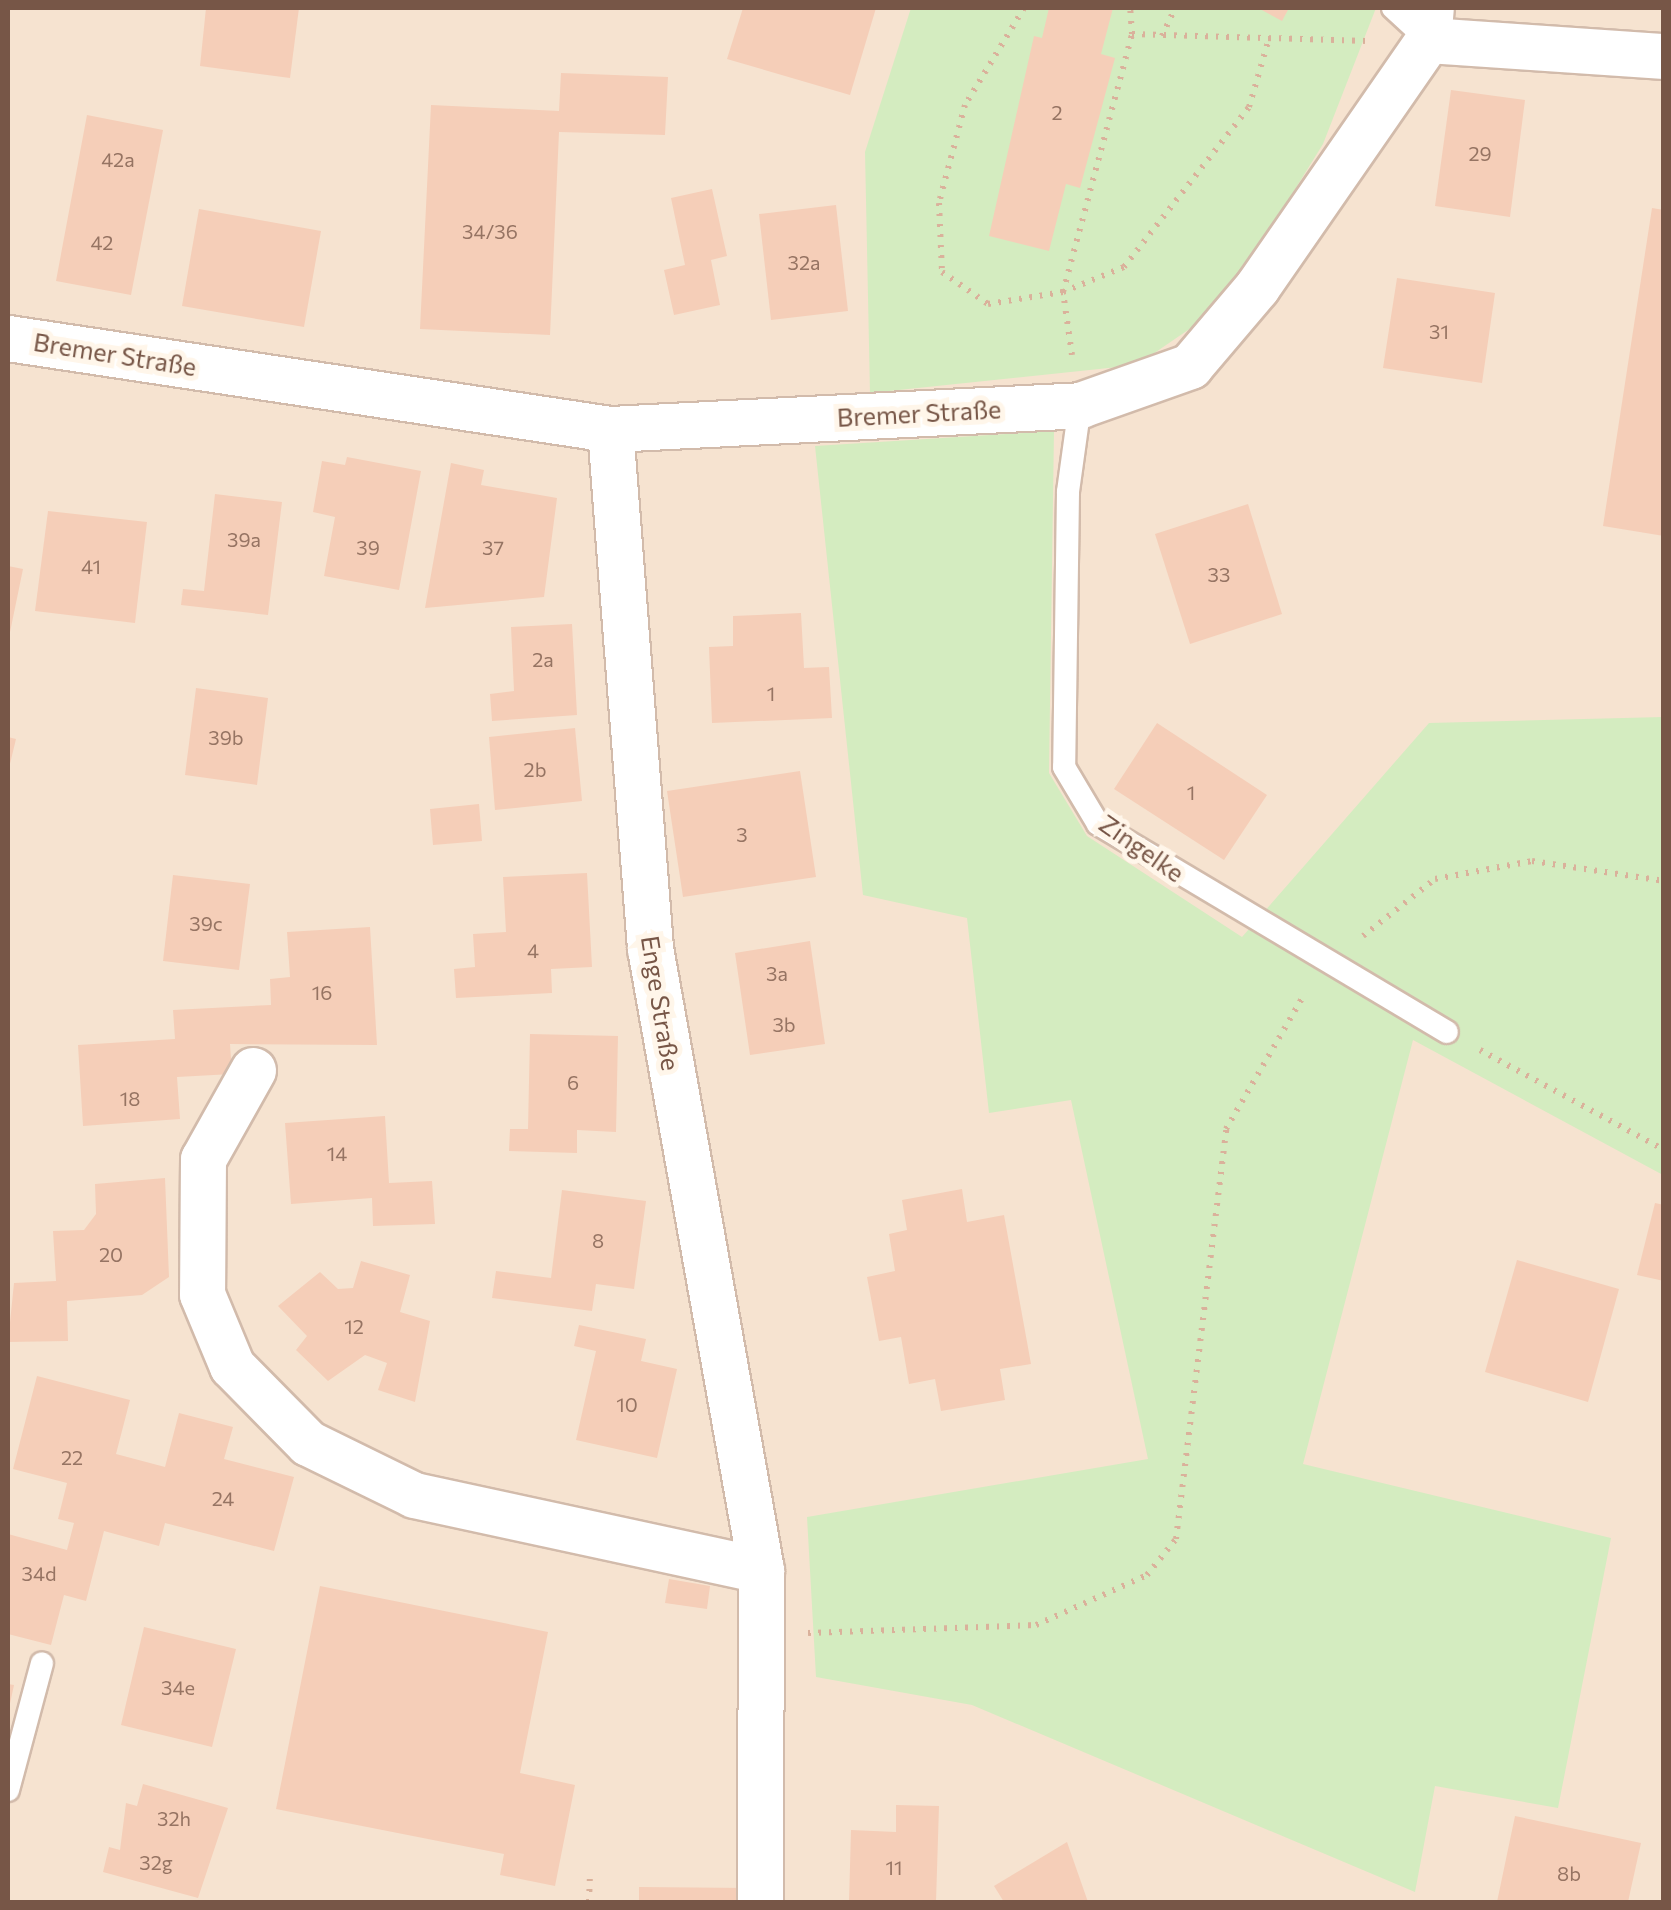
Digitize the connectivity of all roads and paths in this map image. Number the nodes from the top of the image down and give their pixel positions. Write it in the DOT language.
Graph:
graph roads {
  1 [pos="1024,8"];
  2 [pos="1130,8"];
  3 [pos="1175,8"];
  4 [pos="1393,8"];
  5 [pos="1430,24"];
  6 [pos="1132,34"];
  7 [pos="1162,36"];
  8 [pos="1268,42"];
  9 [pos="1664,56"];
  10 [pos="1063,292"];
  11 [pos="8,338"];
  12 [pos="1080,405"];
  13 [pos="610,429"];
  14 [pos="1664,880"];
  15 [pos="1324,966"];
  16 [pos="1447,1032"];
  17 [pos="254,1070"];
  18 [pos="1664,1150"];
  19 [pos="761,1570"];
  20 [pos="762,1634"];
  21 [pos="42,1663"];
  22 [pos="8,1790"];
  23 [pos="590,1879"];
  24 [pos="589,1902"];
  25 [pos="760,1902"];
  1 -- 10 [label="path"];
  2 -- 6 [label="path"];
  3 -- 7 [label="path"];
  4 -- 5 [label="lane"];
  5 -- 8 [label="path"];
  5 -- 9 [label="street"];
  5 -- 12 [label="street, Bremer Straße"];
  6 -- 7 [label="path"];
  6 -- 10 [label="path"];
  7 -- 8 [label="path"];
  8 -- 10 [label="path"];
  10 -- 12 [label="path"];
  11 -- 13 [label="street, Bremer Straße"];
  12 -- 13 [label="street, Bremer Straße"];
  12 -- 15 [label="lane, Zingelke"];
  13 -- 19 [label="street, Enge Straße"];
  14 -- 15 [label="path"];
  15 -- 16 [label="lane, Zingelke"];
  15 -- 20 [label="path"];
  16 -- 18 [label="path"];
  17 -- 19 [label="street"];
  19 -- 20 [label="street, Enge Straße"];
  20 -- 25 [label="street, Enge Straße"];
  21 -- 22 [label="lane"];
  23 -- 24 [label="path"];
}
